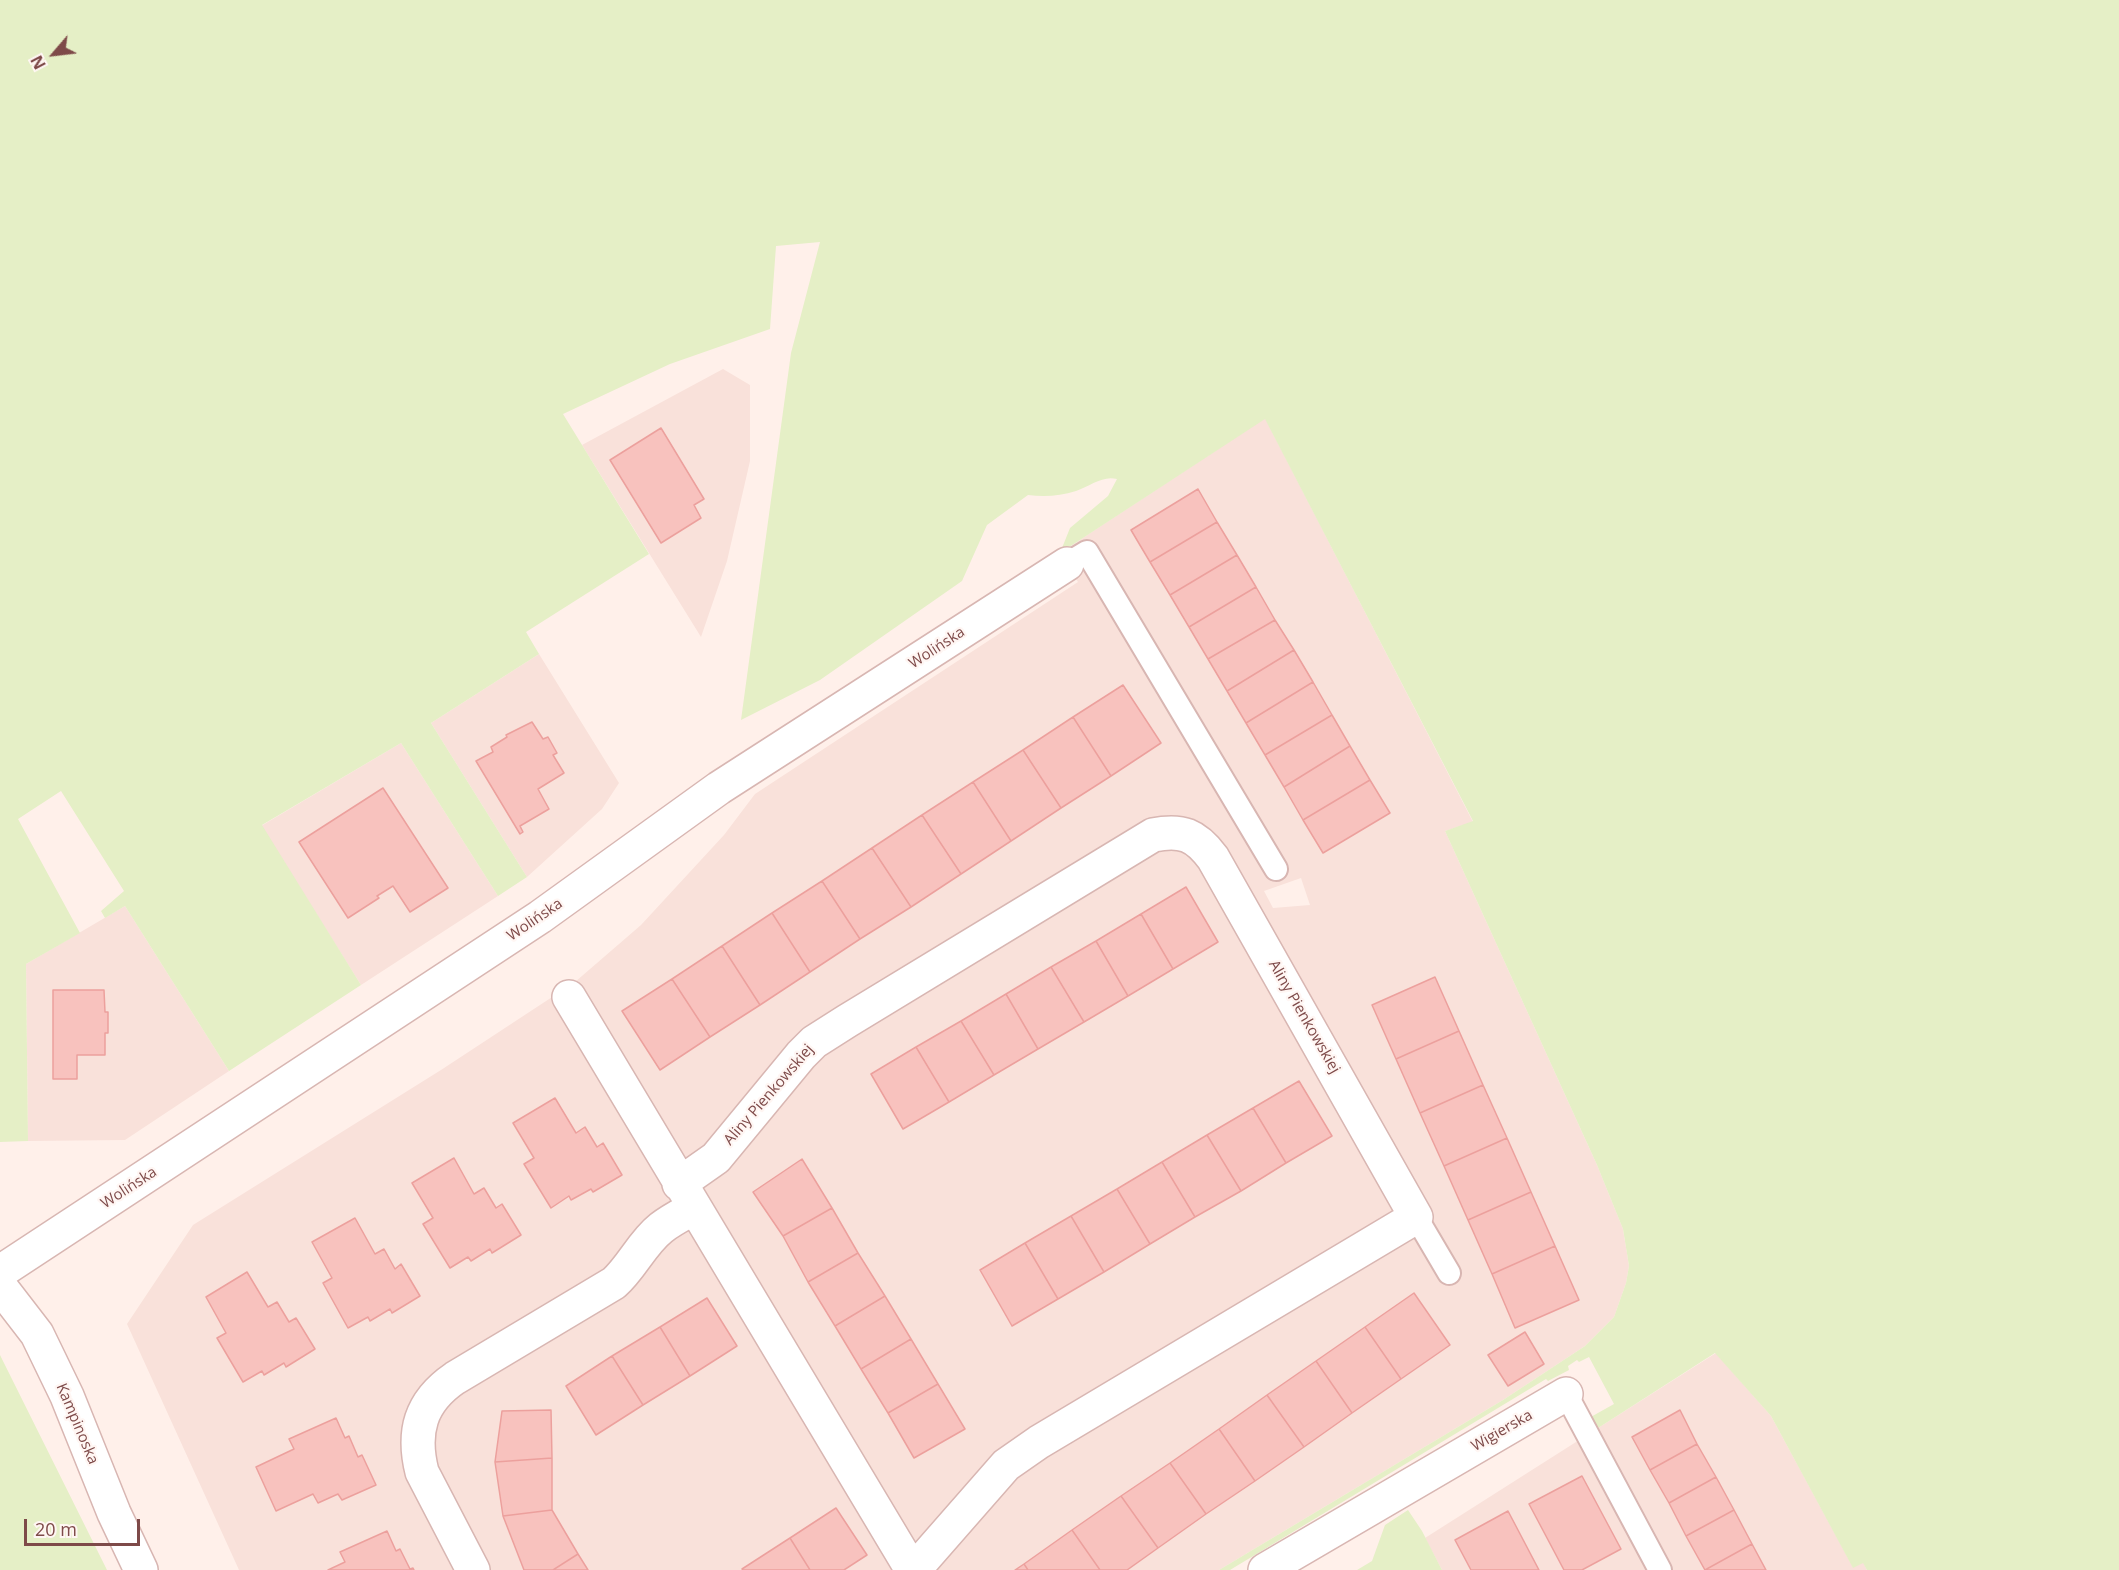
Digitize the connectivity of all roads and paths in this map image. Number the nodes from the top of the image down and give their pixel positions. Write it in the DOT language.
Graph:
graph roads {
  1 [pos="1067,564"];
  2 [pos="1276,869"];
  3 [pos="569,997"];
  4 [pos="686,1196"];
  5 [pos="1416,1217"];
  6 [pos="0,1272"];
  7 [pos="1449,1273"];
  8 [pos="0,1286"];
  9 [pos="1566,1394"];
  10 [pos="141,1570"];
  11 [pos="473,1570"];
  12 [pos="913,1570"];
  13 [pos="1265,1570"];
  14 [pos="1660,1570"];
  1 -- 2 [label="lane"];
  1 -- 6 [label="street, Wolińska"];
  3 -- 4 [label="street"];
  4 -- 5 [label="street, Aliny Pienkowskiej"];
  4 -- 11 [label="street, Aliny Pienkowskiej"];
  4 -- 12 [label="street"];
  5 -- 7 [label="lane"];
  5 -- 12 [label="street"];
  8 -- 10 [label="street, Kampinoska"];
  9 -- 13 [label="street, Wigierska"];
  9 -- 14 [label="lane, Wigierska"];
}
